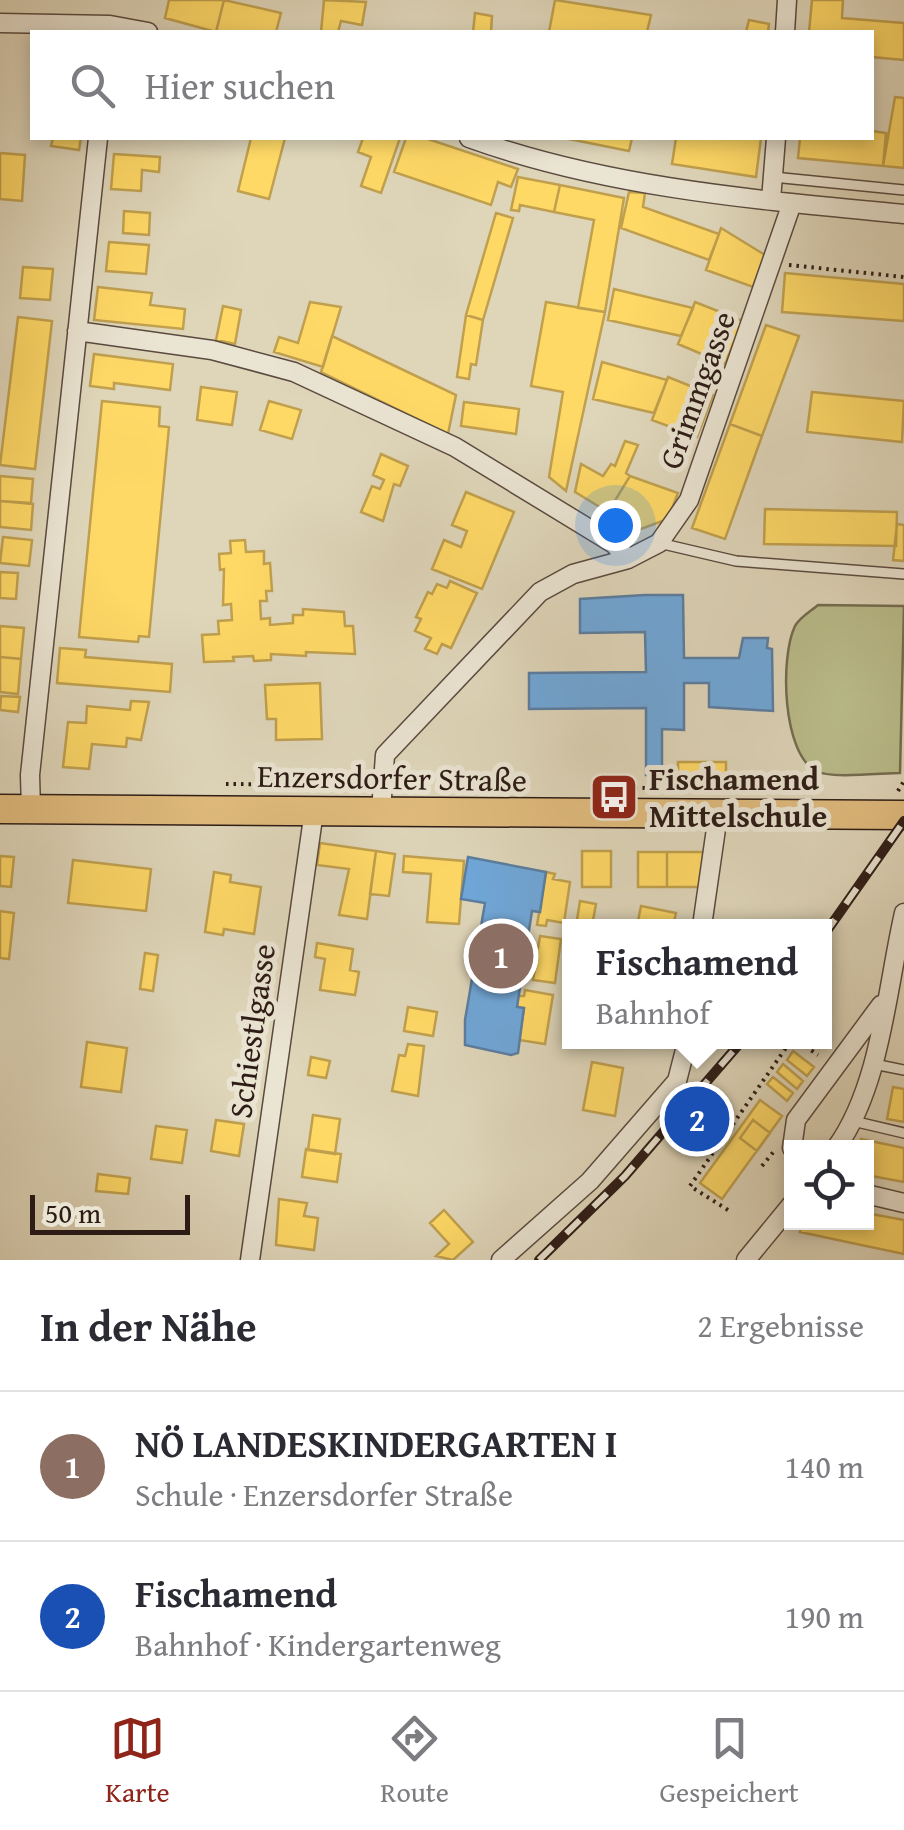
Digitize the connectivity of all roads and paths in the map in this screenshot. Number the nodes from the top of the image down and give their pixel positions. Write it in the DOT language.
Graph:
graph roads {
  1 [pos="787,0"];
  2 [pos="0,23"];
  3 [pos="110,29"];
  4 [pos="785,30"];
  5 [pos="98,140"];
  6 [pos="474,140"];
  7 [pos="776,140"];
  8 [pos="773,177"];
  9 [pos="904,190"];
  10 [pos="771,200"];
  11 [pos="792,203"];
  12 [pos="904,214"];
  13 [pos="776,259"];
  14 [pos="904,277"];
  15 [pos="77,331"];
  16 [pos="659,543"];
  17 [pos="628,559"];
  18 [pos="904,574"];
  19 [pos="904,781"];
  20 [pos="900,805"];
  21 [pos="0,809"];
  22 [pos="30,809"];
  23 [pos="381,811"];
  24 [pos="314,812"];
  25 [pos="718,814"];
  26 [pos="904,913"];
  27 [pos="703,919"];
  28 [pos="884,1000"];
  29 [pos="684,1049"];
  30 [pos="785,1049"];
  31 [pos="874,1064"];
  32 [pos="904,1070"];
  33 [pos="853,1120"];
  34 [pos="904,1133"];
  35 [pos="793,1140"];
  36 [pos="841,1140"];
  37 [pos="874,1196"];
  38 [pos="904,1202"];
  39 [pos="728,1210"];
  40 [pos="784,1214"];
  41 [pos="250,1260"];
  42 [pos="501,1260"];
  43 [pos="746,1260"];
  1 -- 4 [label="street"];
  2 -- 3 [label="street"];
  5 -- 15 [label="street"];
  6 -- 10 [label="street"];
  7 -- 8 [label="street"];
  8 -- 9 [label="lane"];
  8 -- 10 [label="street"];
  10 -- 11 [label="street"];
  11 -- 12 [label="street"];
  11 -- 13 [label="street, Grimmgasse"];
  13 -- 14 [label="path"];
  13 -- 16 [label="street, Grimmgasse"];
  15 -- 17 [label="street"];
  15 -- 22 [label="street"];
  16 -- 17 [label="street, Grimmgasse"];
  16 -- 18 [label="lane"];
  17 -- 23 [label="street, Grimmgasse"];
  19 -- 20 [label="path"];
  20 -- 25 [label="main road, Enzersdorfer Straße"];
  21 -- 22 [label="main road, Enzersdorfer Straße"];
  22 -- 24 [label="main road, Enzersdorfer Straße"];
  23 -- 24 [label="main road, Enzersdorfer Straße"];
  23 -- 25 [label="main road, Enzersdorfer Straße"];
  24 -- 41 [label="street, Schiestlgasse"];
  25 -- 27 [label="street"];
  26 -- 28 [label="street"];
  28 -- 31 [label="street"];
  28 -- 35 [label="street"];
  29 -- 42 [label="street"];
  30 -- 39 [label="path"];
  31 -- 32 [label="lane"];
  31 -- 33 [label="street"];
  33 -- 34 [label="lane"];
  33 -- 36 [label="street"];
  37 -- 38 [label="street"];
  40 -- 43 [label="street"];
}
